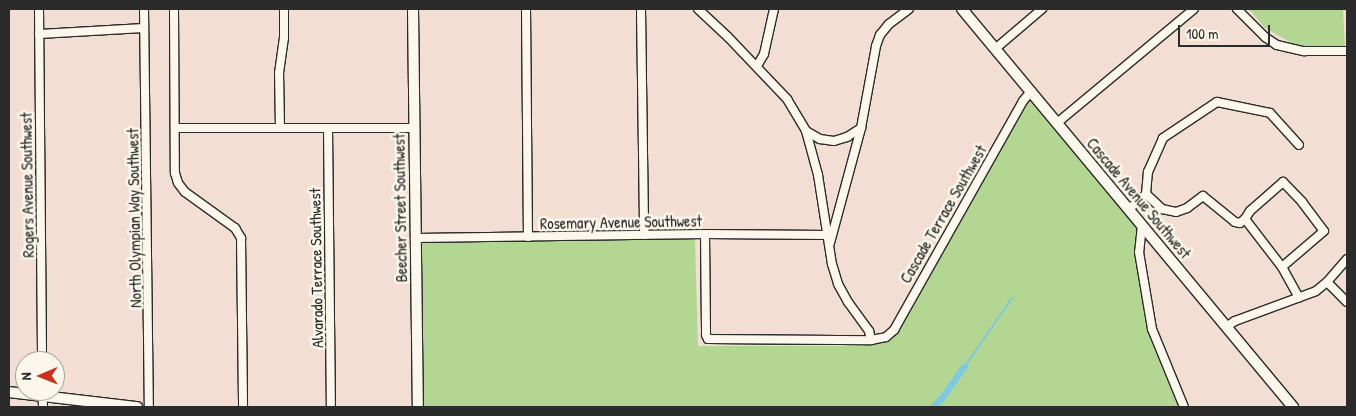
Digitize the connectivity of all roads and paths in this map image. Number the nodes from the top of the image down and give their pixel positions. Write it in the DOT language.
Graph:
graph roads {
  1 [pos="39,9"];
  2 [pos="144,9"];
  3 [pos="174,9"];
  4 [pos="284,9"];
  5 [pos="413,9"];
  6 [pos="526,9"];
  7 [pos="641,9"];
  8 [pos="698,9"];
  9 [pos="774,9"];
  10 [pos="909,9"];
  11 [pos="962,9"];
  12 [pos="1042,9"];
  13 [pos="1194,9"];
  14 [pos="1237,9"];
  15 [pos="144,28"];
  16 [pos="39,34"];
  17 [pos="995,49"];
  18 [pos="1347,51"];
  19 [pos="757,66"];
  20 [pos="1031,91"];
  21 [pos="1057,123"];
  22 [pos="175,128"];
  23 [pos="280,128"];
  24 [pos="328,128"];
  25 [pos="414,128"];
  26 [pos="861,128"];
  27 [pos="806,131"];
  28 [pos="1299,145"];
  29 [pos="1146,194"];
  30 [pos="1129,209"];
  31 [pos="1245,219"];
  32 [pos="1142,225"];
  33 [pos="705,234"];
  34 [pos="644,235"];
  35 [pos="828,235"];
  36 [pos="528,237"];
  37 [pos="416,238"];
  38 [pos="829,247"];
  39 [pos="1347,259"];
  40 [pos="1282,267"];
  41 [pos="1328,282"];
  42 [pos="1299,298"];
  43 [pos="1347,302"];
  44 [pos="1226,327"];
  45 [pos="871,340"];
  46 [pos="42,351"];
  47 [pos="65,397"];
  48 [pos="137,407"];
  49 [pos="149,407"];
  50 [pos="243,407"];
  51 [pos="331,407"];
  52 [pos="418,407"];
  53 [pos="1184,407"];
  54 [pos="1293,407"];
  1 -- 16 [label="street, Rogers Avenue Southwest"];
  2 -- 15 [label="street, North Olympian Way Southwest"];
  3 -- 22 [label="street"];
  4 -- 23 [label="street"];
  5 -- 25 [label="street, Beecher Street Southwest"];
  6 -- 36 [label="street"];
  7 -- 34 [label="street"];
  8 -- 19 [label="street"];
  9 -- 19 [label="street"];
  10 -- 26 [label="street"];
  11 -- 17 [label="street, Cascade Avenue Southwest"];
  12 -- 17 [label="street"];
  13 -- 21 [label="street"];
  14 -- 18 [label="street"];
  15 -- 16 [label="street"];
  15 -- 49 [label="street, North Olympian Way Southwest"];
  16 -- 46 [label="street, Rogers Avenue Southwest"];
  17 -- 20 [label="street, Cascade Avenue Southwest"];
  19 -- 27 [label="street"];
  20 -- 21 [label="street, Cascade Avenue Southwest"];
  20 -- 45 [label="street, Cascade Terrace Southwest"];
  21 -- 30 [label="street, Cascade Avenue Southwest"];
  22 -- 23 [label="street"];
  22 -- 50 [label="street"];
  23 -- 24 [label="street"];
  24 -- 25 [label="street"];
  24 -- 51 [label="street, Alvarado Terrace Southwest"];
  25 -- 37 [label="street, Beecher Street Southwest"];
  26 -- 27 [label="street"];
  26 -- 38 [label="street"];
  27 -- 35 [label="street"];
  28 -- 29 [label="street"];
  29 -- 30 [label="street"];
  29 -- 31 [label="street"];
  30 -- 32 [label="street, Cascade Avenue Southwest"];
  31 -- 40 [label="street"];
  31 -- 40 [label="street"];
  32 -- 44 [label="street, Cascade Avenue Southwest"];
  32 -- 53 [label="street"];
  33 -- 34 [label="street, Rosemary Avenue Southwest"];
  33 -- 35 [label="street, Rosemary Avenue Southwest"];
  33 -- 45 [label="street"];
  34 -- 36 [label="street, Rosemary Avenue Southwest"];
  35 -- 38 [label="street"];
  36 -- 37 [label="street, Rosemary Avenue Southwest"];
  37 -- 52 [label="street, Beecher Street Southwest"];
  38 -- 45 [label="street"];
  39 -- 41 [label="street"];
  40 -- 42 [label="street"];
  41 -- 42 [label="street"];
  41 -- 43 [label="street"];
  42 -- 44 [label="street"];
  44 -- 54 [label="street, Cascade Avenue Southwest"];
  47 -- 48 [label="street"];
}
